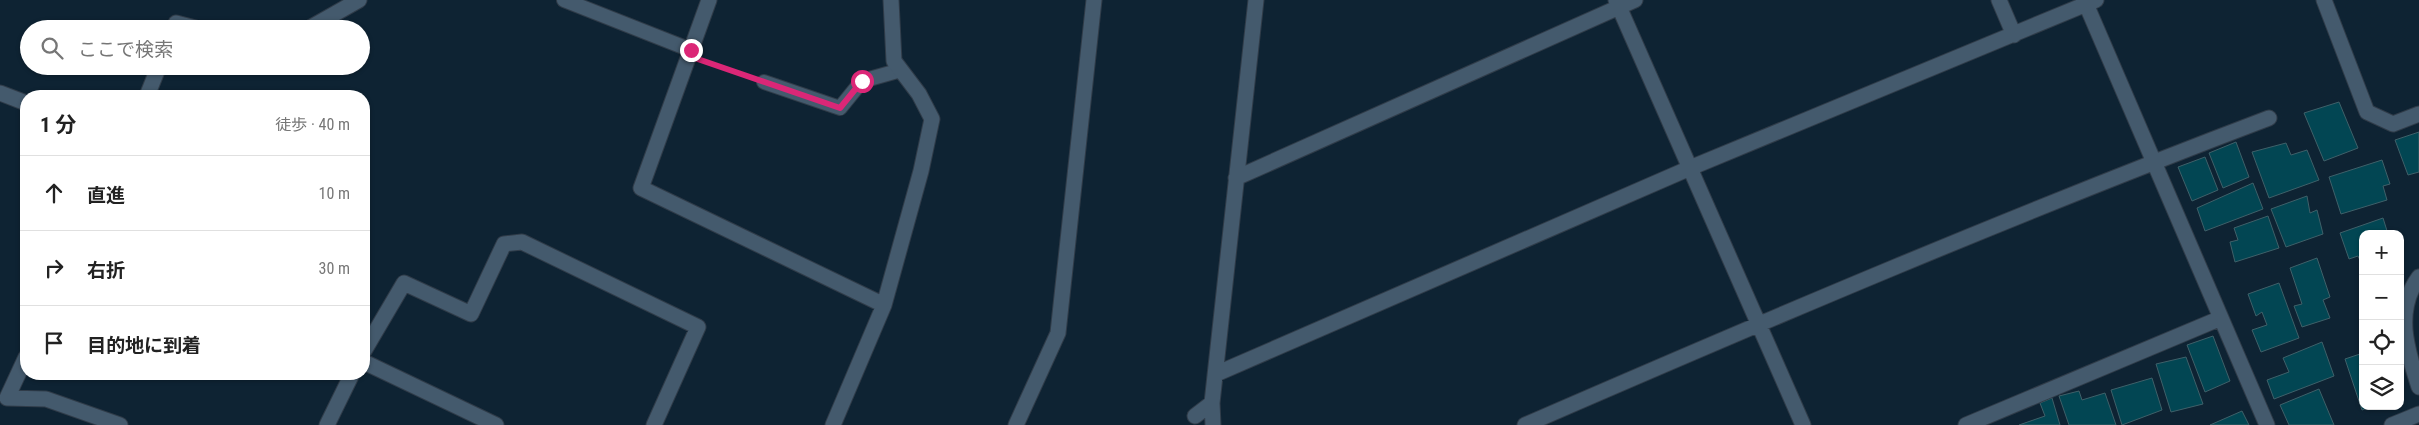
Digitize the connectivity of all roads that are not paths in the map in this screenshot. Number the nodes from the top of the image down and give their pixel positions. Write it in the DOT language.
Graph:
graph roads {
  1 [pos="359,0"];
  2 [pos="564,0"];
  3 [pos="709,0"];
  4 [pos="891,0"];
  5 [pos="1094,0"];
  6 [pos="1256,0"];
  7 [pos="1636,0"];
  8 [pos="1999,0"];
  9 [pos="2324,0"];
  10 [pos="2091,2"];
  11 [pos="1618,3"];
  12 [pos="324,20"];
  13 [pos="2014,35"];
  14 [pos="690,53"];
  15 [pos="901,70"];
  16 [pos="155,75"];
  17 [pos="764,82"];
  18 [pos="149,90"];
  19 [pos="0,93"];
  20 [pos="20,101"];
  21 [pos="2419,114"];
  22 [pos="2269,118"];
  23 [pos="2153,162"];
  24 [pos="1690,168"];
  25 [pos="1236,178"];
  26 [pos="2419,277"];
  27 [pos="884,305"];
  28 [pos="2221,318"];
  29 [pos="1758,324"];
  30 [pos="370,341"];
  31 [pos="370,365"];
  32 [pos="20,368"];
  33 [pos="1216,374"];
  34 [pos="349,380"];
  35 [pos="2419,387"];
  36 [pos="3,398"];
  37 [pos="1212,403"];
  38 [pos="2419,414"];
  39 [pos="1195,416"];
  40 [pos="120,425"];
  41 [pos="327,425"];
  42 [pos="496,425"];
  43 [pos="654,425"];
  44 [pos="832,425"];
  45 [pos="1016,425"];
  46 [pos="1213,425"];
  47 [pos="1525,425"];
  48 [pos="1803,425"];
  49 [pos="1966,425"];
  50 [pos="2267,425"];
  51 [pos="2392,425"];
  1 -- 12 [label="street"];
  2 -- 14 [label="lane"];
  3 -- 14 [label="street"];
  4 -- 15 [label="street"];
  5 -- 45 [label="street"];
  6 -- 25 [label="street"];
  7 -- 11 [label="street"];
  8 -- 13 [label="street"];
  9 -- 21 [label="street"];
  10 -- 13 [label="street"];
  10 -- 23 [label="street"];
  11 -- 24 [label="street"];
  11 -- 25 [label="street"];
  13 -- 24 [label="street"];
  14 -- 27 [label="street"];
  15 -- 17 [label="lane"];
  15 -- 27 [label="street"];
  16 -- 18 [label="street"];
  19 -- 20 [label="street"];
  22 -- 23 [label="street"];
  23 -- 28 [label="street"];
  23 -- 29 [label="street"];
  24 -- 29 [label="street"];
  24 -- 33 [label="street"];
  25 -- 33 [label="street"];
  26 -- 35 [label="street"];
  27 -- 44 [label="street"];
  28 -- 49 [label="street"];
  28 -- 50 [label="street"];
  29 -- 47 [label="street"];
  29 -- 48 [label="street"];
  30 -- 43 [label="street"];
  31 -- 42 [label="street"];
  32 -- 36 [label="street"];
  33 -- 37 [label="street"];
  34 -- 41 [label="street"];
  36 -- 40 [label="street"];
  37 -- 39 [label="street"];
  37 -- 46 [label="street"];
  38 -- 51 [label="street"];
}
